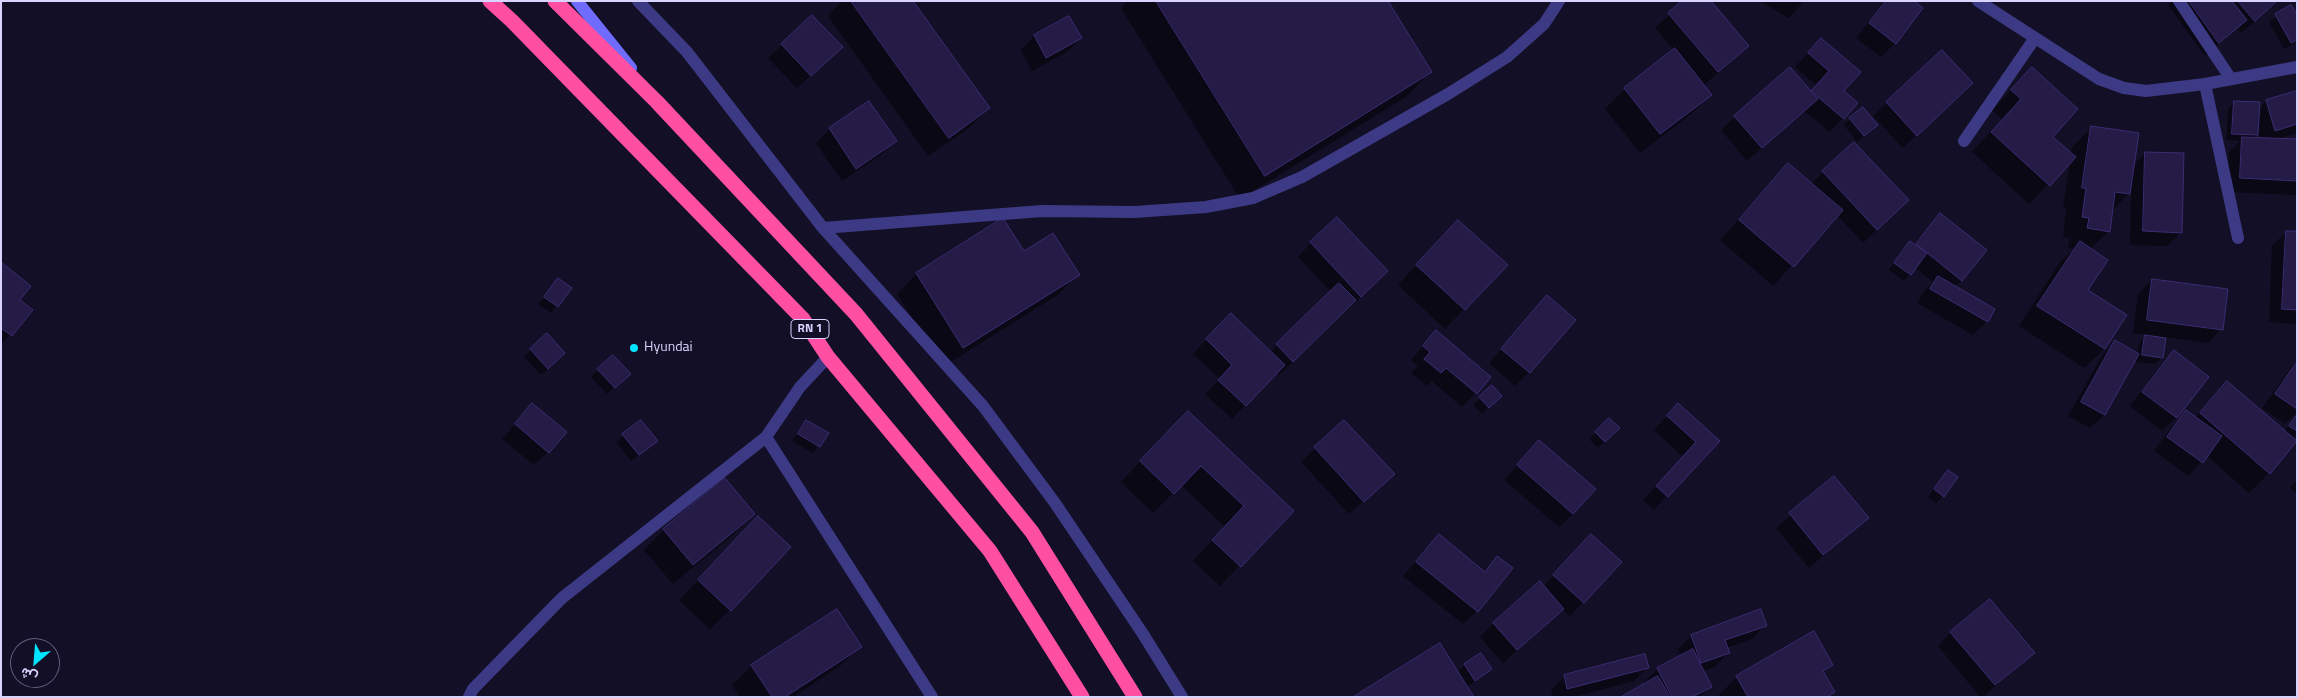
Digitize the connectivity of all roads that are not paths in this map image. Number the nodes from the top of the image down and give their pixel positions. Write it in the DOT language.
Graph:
graph roads {
  1 [pos="490,1"];
  2 [pos="555,1"];
  3 [pos="578,1"];
  4 [pos="638,1"];
  5 [pos="1559,1"];
  6 [pos="1978,1"];
  7 [pos="2179,1"];
  8 [pos="2035,38"];
  9 [pos="2297,67"];
  10 [pos="2230,79"];
  11 [pos="2205,84"];
  12 [pos="657,102"];
  13 [pos="1964,141"];
  14 [pos="823,228"];
  15 [pos="2238,238"];
  16 [pos="828,357"];
  17 [pos="766,437"];
  18 [pos="473,694"];
  19 [pos="932,697"];
  20 [pos="1082,697"];
  21 [pos="1135,697"];
  22 [pos="1182,697"];
  1 -- 16 [label="highway, RN 1"];
  2 -- 12 [label="highway"];
  3 -- 12 [label="main road"];
  4 -- 14 [label="street"];
  5 -- 14 [label="street"];
  6 -- 8 [label="street"];
  7 -- 10 [label="street"];
  8 -- 11 [label="street"];
  8 -- 13 [label="street"];
  9 -- 10 [label="street"];
  10 -- 11 [label="street"];
  11 -- 15 [label="street"];
  12 -- 21 [label="highway"];
  14 -- 22 [label="street"];
  16 -- 17 [label="street"];
  16 -- 20 [label="highway, RN 1"];
  17 -- 18 [label="street"];
  17 -- 19 [label="street"];
}
